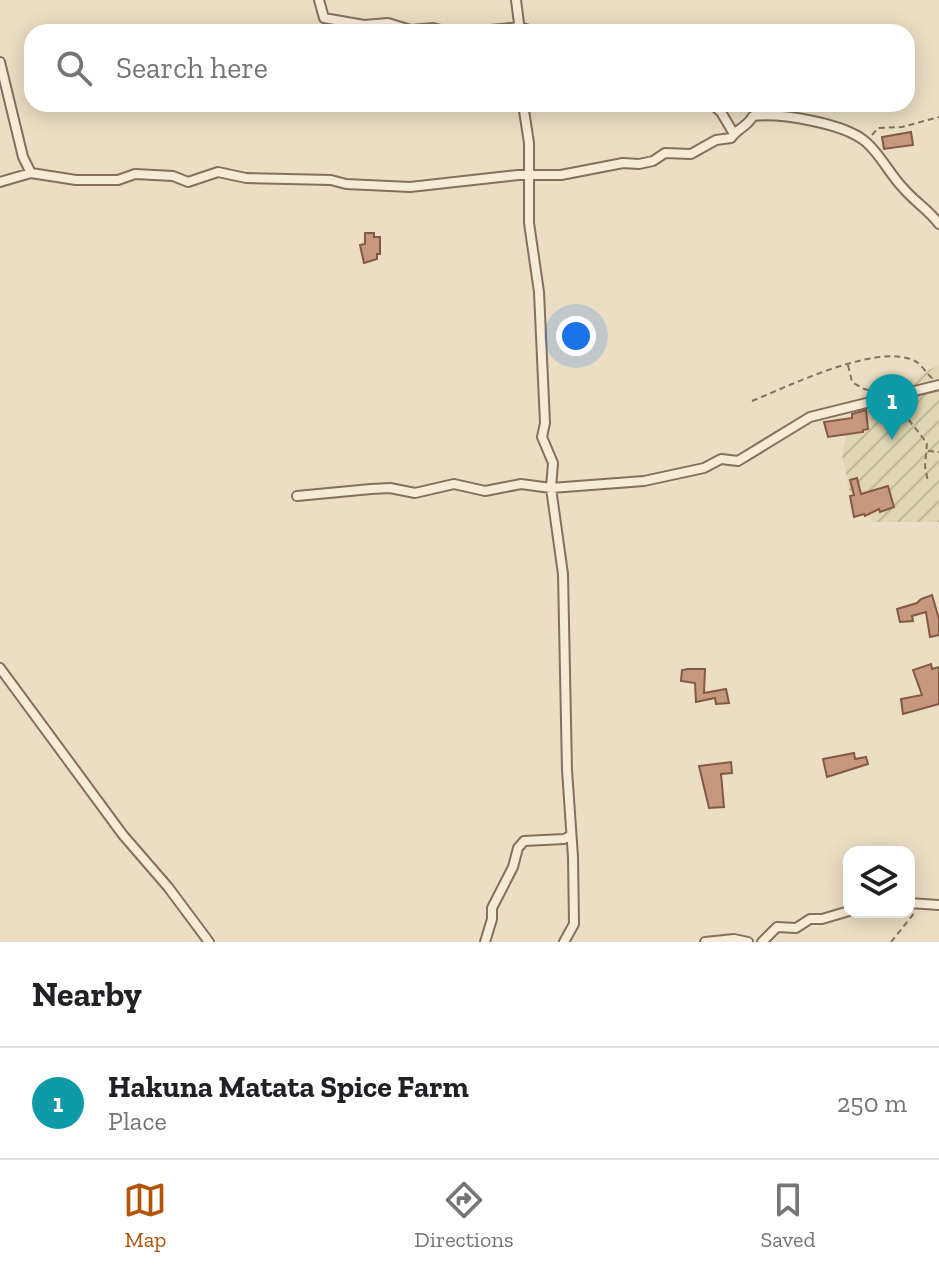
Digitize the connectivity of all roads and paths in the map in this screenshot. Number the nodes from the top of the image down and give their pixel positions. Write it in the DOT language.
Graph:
graph roads {
  1 [pos="319,0"];
  2 [pos="516,0"];
  3 [pos="358,24"];
  4 [pos="519,24"];
  5 [pos="0,62"];
  6 [pos="524,112"];
  7 [pos="721,112"];
  8 [pos="939,117"];
  9 [pos="734,134"];
  10 [pos="866,142"];
  11 [pos="31,173"];
  12 [pos="529,175"];
  13 [pos="0,182"];
  14 [pos="939,224"];
  15 [pos="847,364"];
  16 [pos="938,385"];
  17 [pos="884,393"];
  18 [pos="752,401"];
  19 [pos="893,401"];
  20 [pos="927,451"];
  21 [pos="939,452"];
  22 [pos="928,482"];
  23 [pos="551,488"];
  24 [pos="297,496"];
  25 [pos="0,668"];
  26 [pos="570,836"];
  27 [pos="915,904"];
  28 [pos="922,905"];
  29 [pos="939,905"];
  30 [pos="843,913"];
  31 [pos="209,942"];
  32 [pos="485,942"];
  33 [pos="564,942"];
  34 [pos="705,942"];
  35 [pos="748,942"];
  36 [pos="762,942"];
  37 [pos="891,942"];
  1 -- 3 [label="street"];
  2 -- 4 [label="street"];
  5 -- 11 [label="street"];
  6 -- 12 [label="street"];
  7 -- 9 [label="street"];
  8 -- 10 [label="path"];
  9 -- 10 [label="street"];
  9 -- 12 [label="street"];
  10 -- 14 [label="street"];
  11 -- 12 [label="street"];
  11 -- 13 [label="street"];
  12 -- 23 [label="street"];
  15 -- 16 [label="path"];
  15 -- 17 [label="path"];
  15 -- 18 [label="path"];
  16 -- 23 [label="street"];
  19 -- 20 [label="path"];
  20 -- 21 [label="path"];
  20 -- 22 [label="path"];
  23 -- 24 [label="street"];
  23 -- 26 [label="street"];
  25 -- 31 [label="street"];
  26 -- 32 [label="street"];
  26 -- 33 [label="street"];
  27 -- 28 [label="street"];
  28 -- 29 [label="street"];
  28 -- 37 [label="path"];
  30 -- 36 [label="street"];
  34 -- 35 [label="street"];
}
